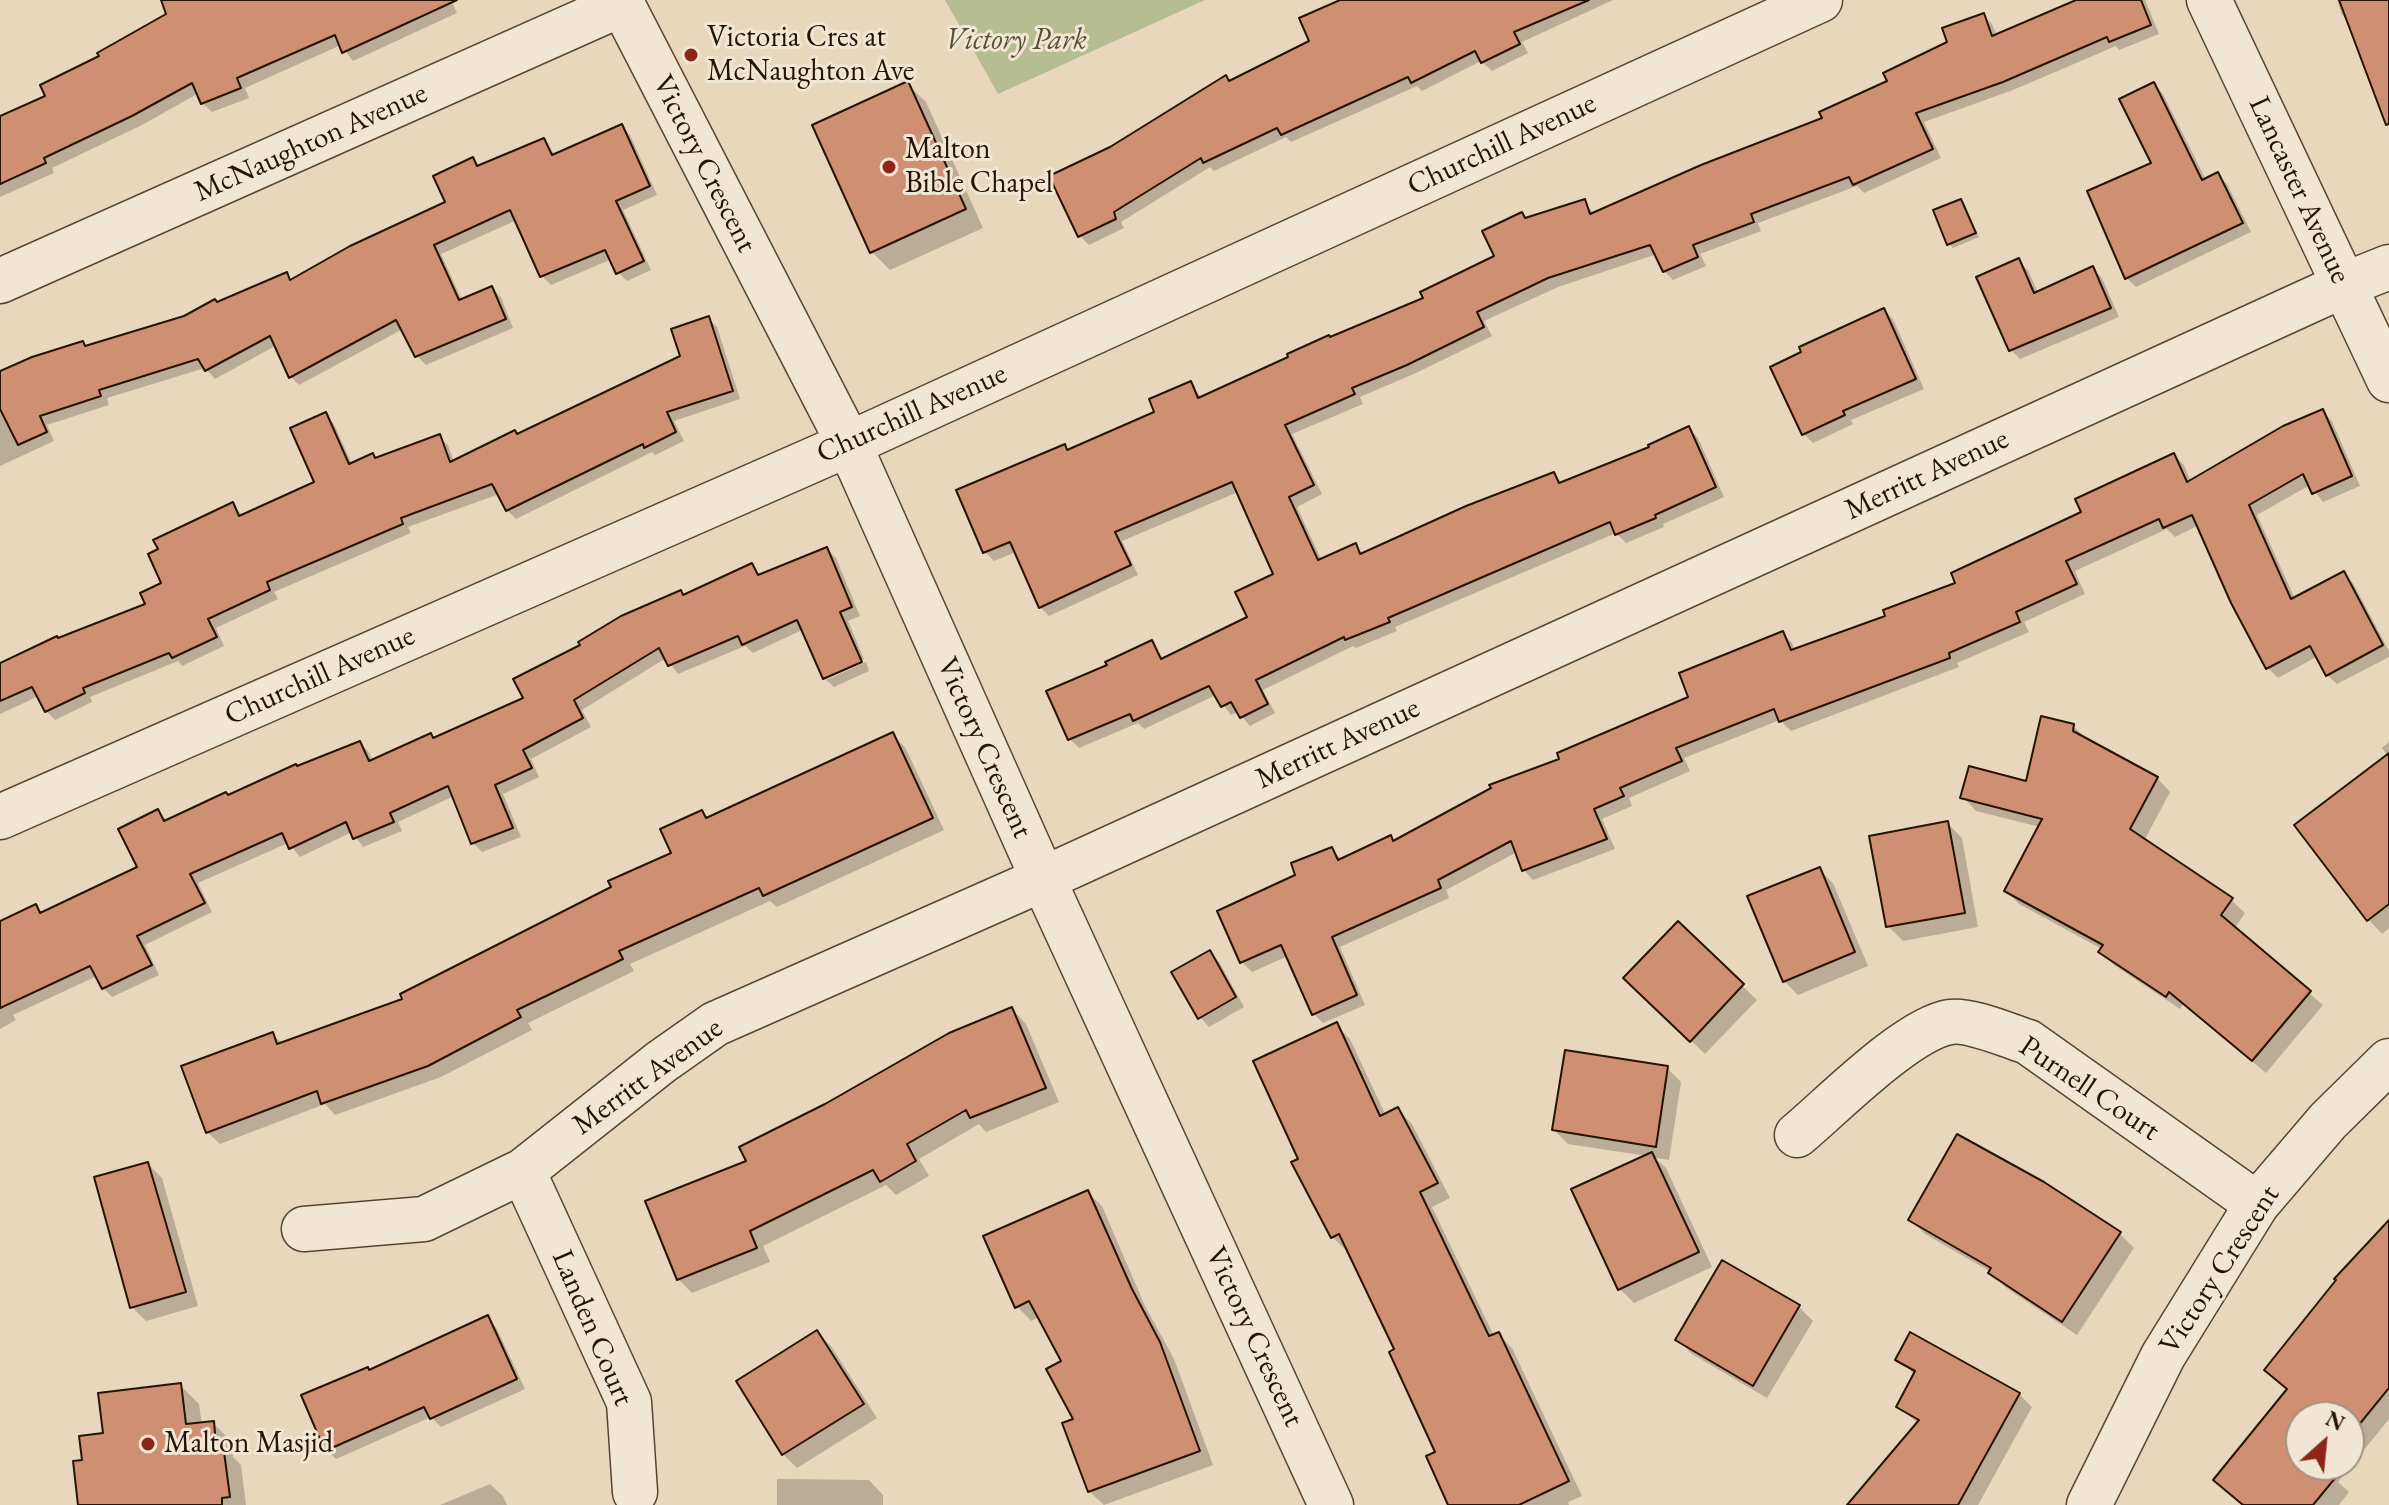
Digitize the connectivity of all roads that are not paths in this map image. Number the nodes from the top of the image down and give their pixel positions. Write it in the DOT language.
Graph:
graph roads {
  1 [pos="1820,0"];
  2 [pos="2209,0"];
  3 [pos="621,2"];
  4 [pos="2389,267"];
  5 [pos="0,281"];
  6 [pos="2344,285"];
  7 [pos="2389,380"];
  8 [pos="849,444"];
  9 [pos="0,817"];
  10 [pos="1043,879"];
  11 [pos="2389,1061"];
  12 [pos="1797,1135"];
  13 [pos="523,1171"];
  14 [pos="2257,1204"];
  15 [pos="304,1229"];
  16 [pos="635,1492"];
  17 [pos="1331,1505"];
  18 [pos="2089,1505"];
  1 -- 8 [label="street, Churchill Avenue"];
  2 -- 6 [label="street, Lancaster Avenue"];
  3 -- 5 [label="street, McNaughton Avenue"];
  3 -- 8 [label="street, Victory Crescent"];
  4 -- 6 [label="street, Merritt Avenue"];
  6 -- 7 [label="street, Lancaster Avenue"];
  6 -- 10 [label="street, Merritt Avenue"];
  8 -- 9 [label="street, Churchill Avenue"];
  8 -- 10 [label="street, Victory Crescent"];
  10 -- 13 [label="street, Merritt Avenue"];
  10 -- 17 [label="street, Victory Crescent"];
  11 -- 14 [label="street, Victory Crescent"];
  12 -- 14 [label="street, Purnell Court"];
  13 -- 15 [label="street, Merritt Avenue"];
  13 -- 16 [label="street, Landen Court"];
  14 -- 18 [label="street, Victory Crescent"];
}
